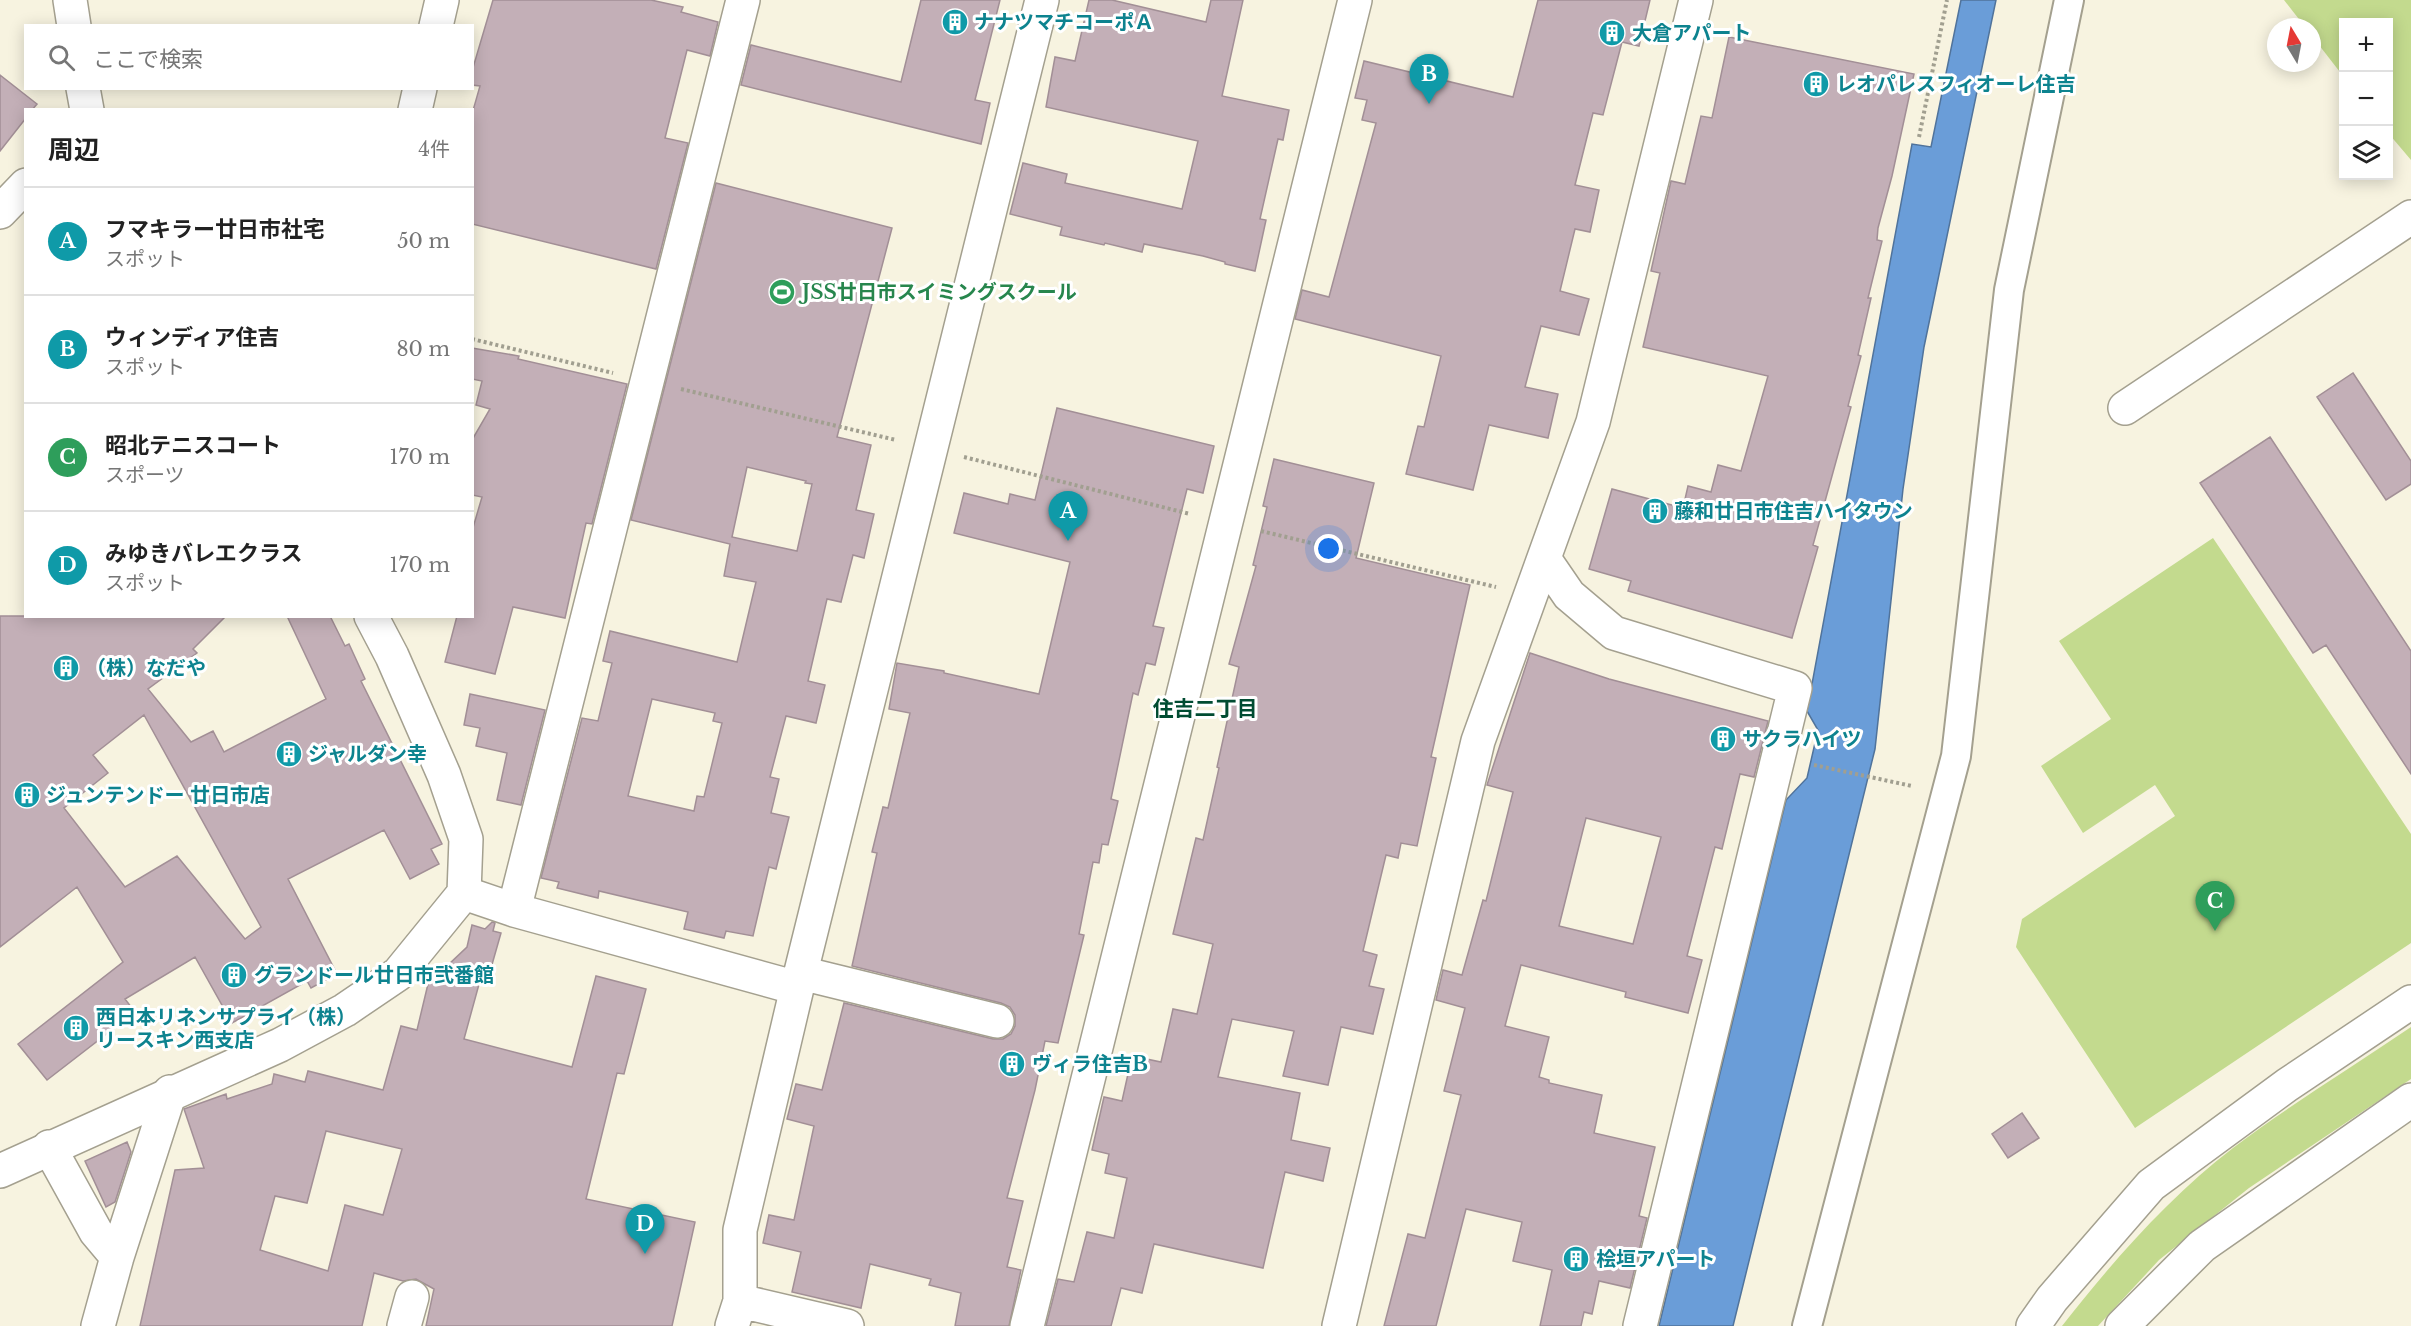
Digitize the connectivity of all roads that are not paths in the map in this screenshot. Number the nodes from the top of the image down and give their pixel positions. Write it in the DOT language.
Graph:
graph roads {
  1 [pos="70,0"];
  2 [pos="442,0"];
  3 [pos="743,0"];
  4 [pos="1041,0"];
  5 [pos="1355,0"];
  6 [pos="1696,0"];
  7 [pos="2069,0"];
  8 [pos="74,24"];
  9 [pos="436,24"];
  10 [pos="83,90"];
  11 [pos="420,90"];
  12 [pos="87,108"];
  13 [pos="415,108"];
  14 [pos="24,187"];
  15 [pos="0,212"];
  16 [pos="2411,217"];
  17 [pos="2125,408"];
  18 [pos="1545,560"];
  19 [pos="372,618"];
  20 [pos="464,893"];
  21 [pos="514,910"];
  22 [pos="799,980"];
  23 [pos="2411,1002"];
  24 [pos="997,1021"];
  25 [pos="170,1092"];
  26 [pos="2411,1100"];
  27 [pos="50,1147"];
  28 [pos="0,1171"];
  29 [pos="117,1257"];
  30 [pos="736,1313"];
  31 [pos="98,1326"];
  32 [pos="847,1326"];
  33 [pos="1027,1326"];
  34 [pos="1339,1326"];
  35 [pos="1640,1326"];
  36 [pos="1807,1326"];
  37 [pos="2033,1326"];
  38 [pos="2122,1326"];
  1 -- 8 [label="street"];
  2 -- 9 [label="street"];
  3 -- 21 [label="street"];
  4 -- 22 [label="street"];
  5 -- 33 [label="street"];
  6 -- 18 [label="street"];
  7 -- 36 [label="street"];
  10 -- 12 [label="street"];
  11 -- 13 [label="street"];
  14 -- 15 [label="street"];
  16 -- 17 [label="street"];
  18 -- 34 [label="street"];
  18 -- 35 [label="street"];
  19 -- 20 [label="street"];
  20 -- 21 [label="street"];
  20 -- 25 [label="street"];
  21 -- 22 [label="street"];
  22 -- 24 [label="street"];
  22 -- 30 [label="street"];
  23 -- 37 [label="street"];
  25 -- 27 [label="street"];
  25 -- 29 [label="street"];
  26 -- 38 [label="street"];
  27 -- 28 [label="street"];
  27 -- 29 [label="street"];
  29 -- 31 [label="street"];
  30 -- 32 [label="street"];
}
